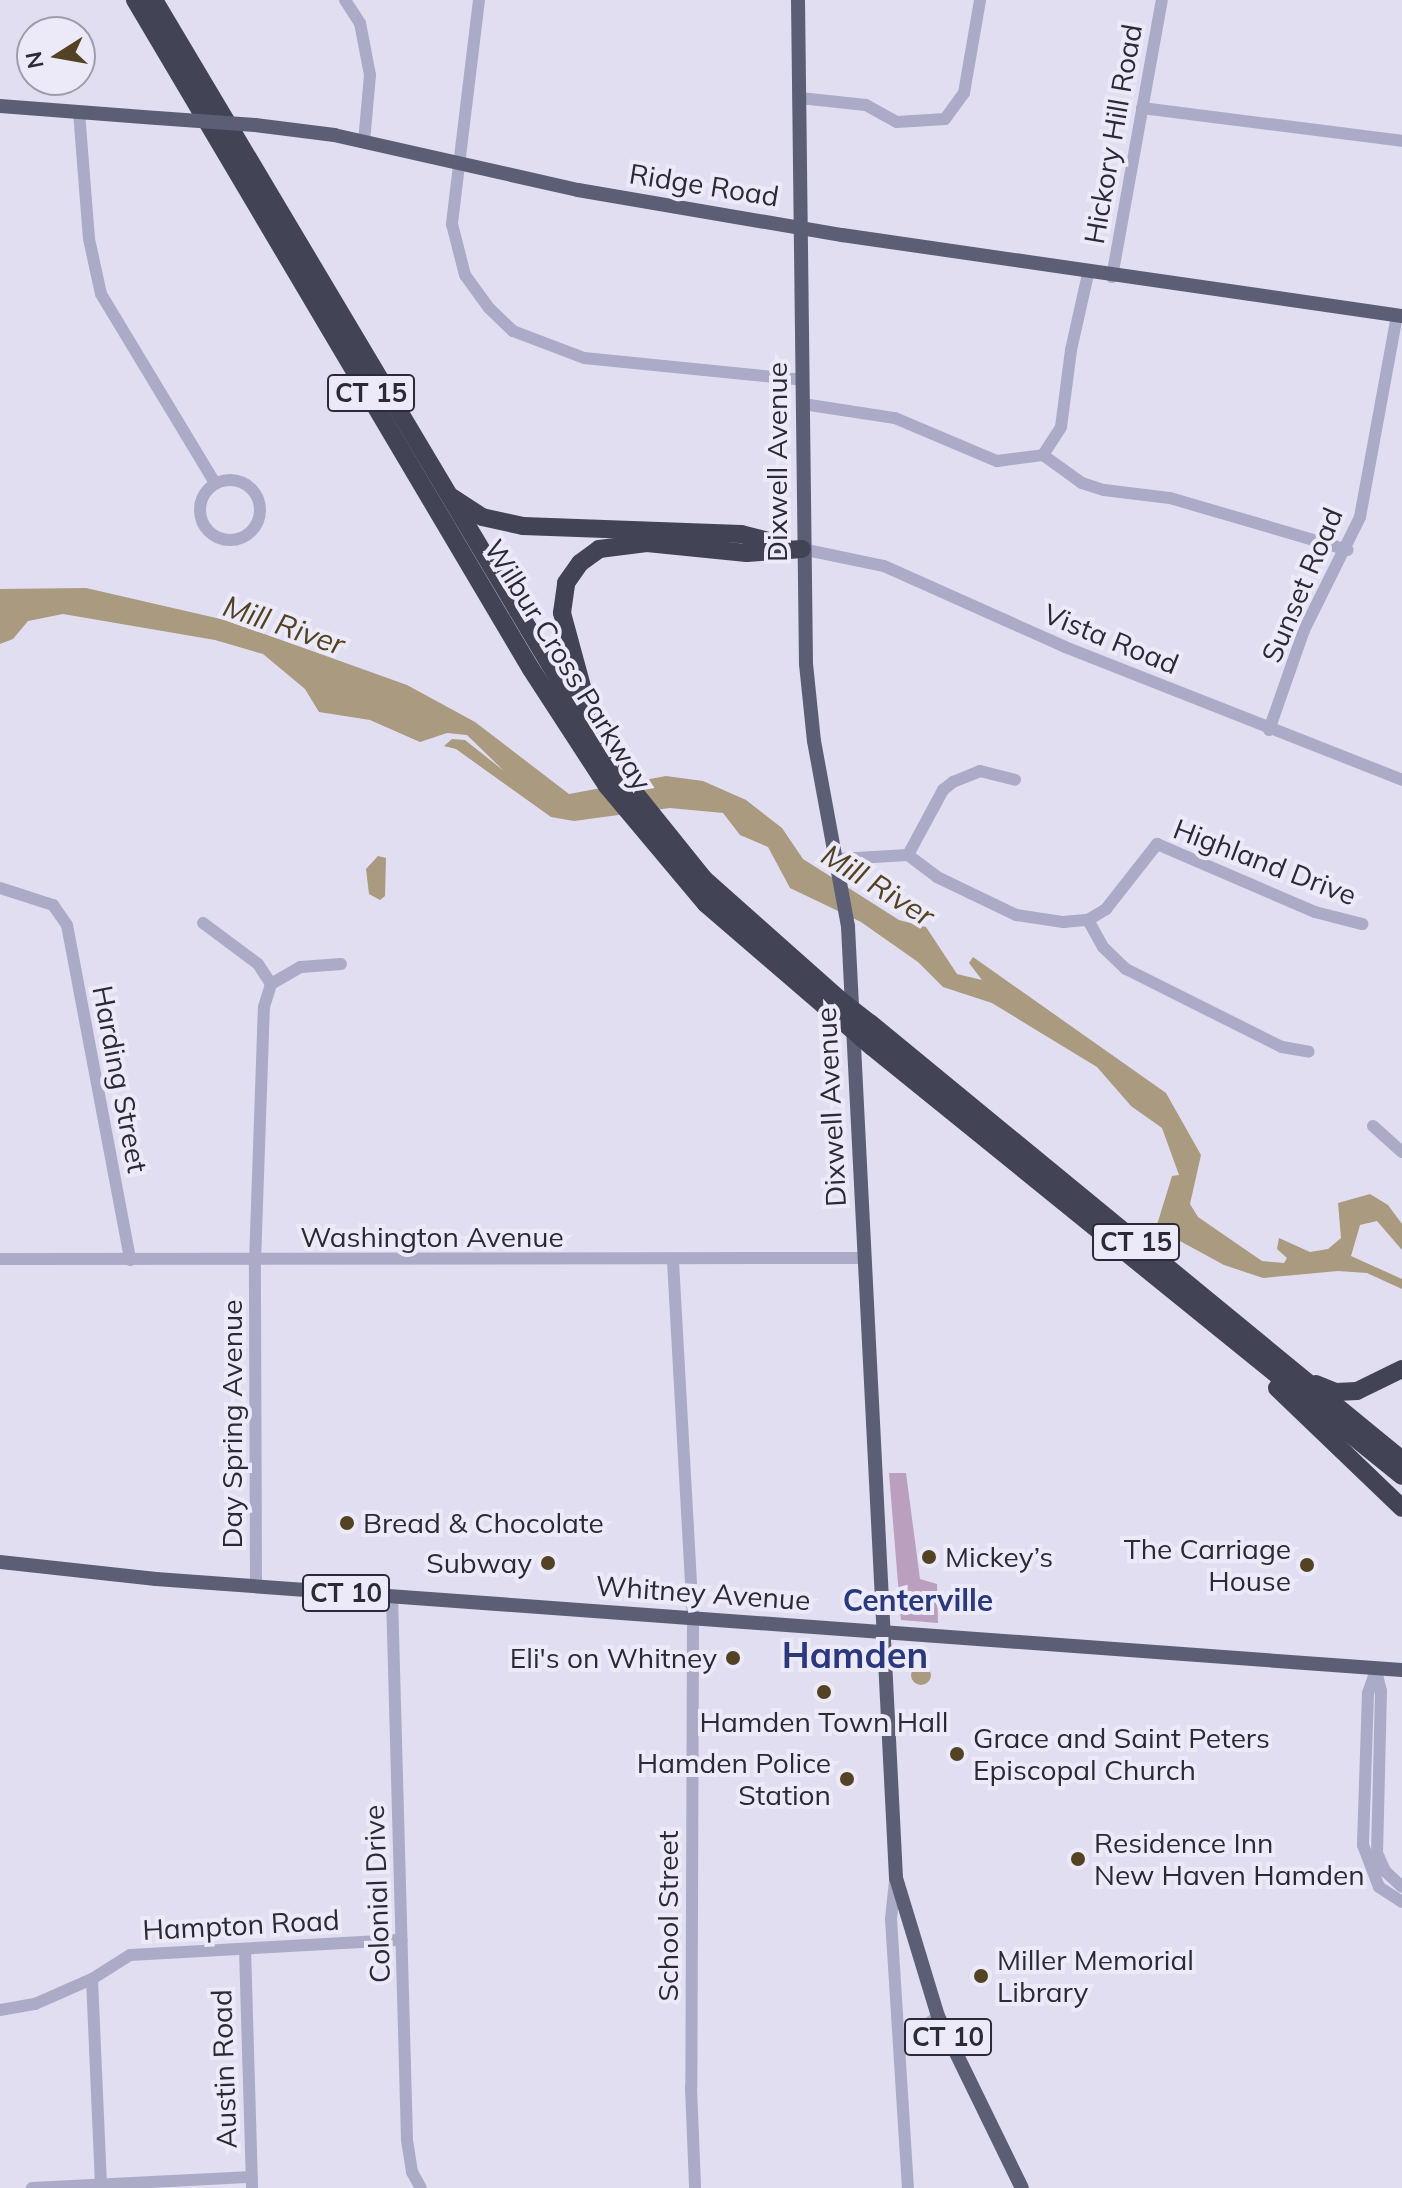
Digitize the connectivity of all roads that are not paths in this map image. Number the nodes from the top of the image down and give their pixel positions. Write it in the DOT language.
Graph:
graph roads {
  1 [pos="135,0"];
  2 [pos="154,0"];
  3 [pos="345,0"];
  4 [pos="479,0"];
  5 [pos="798,0"];
  6 [pos="980,0"];
  7 [pos="1162,0"];
  8 [pos="800,98"];
  9 [pos="0,106"];
  10 [pos="1142,108"];
  11 [pos="79,112"];
  12 [pos="1402,141"];
  13 [pos="364,142"];
  14 [pos="457,165"];
  15 [pos="801,227"];
  16 [pos="1088,274"];
  17 [pos="1112,277"];
  18 [pos="1399,315"];
  19 [pos="803,380"];
  20 [pos="803,404"];
  21 [pos="1043,455"];
  22 [pos="215,483"];
  23 [pos="447,494"];
  24 [pos="802,549"];
  25 [pos="1348,550"];
  26 [pos="1269,730"];
  27 [pos="602,752"];
  28 [pos="1015,780"];
  29 [pos="1402,780"];
  30 [pos="908,855"];
  31 [pos="838,859"];
  32 [pos="0,888"];
  33 [pos="1088,920"];
  34 [pos="203,923"];
  35 [pos="1362,924"];
  36 [pos="341,964"];
  37 [pos="271,984"];
  38 [pos="1309,1052"];
  39 [pos="1373,1126"];
  40 [pos="1402,1152"];
  41 [pos="864,1258"];
  42 [pos="0,1259"];
  43 [pos="130,1260"];
  44 [pos="673,1261"];
  45 [pos="255,1262"];
  46 [pos="1262,1365"];
  47 [pos="1402,1369"];
  48 [pos="1298,1374"];
  49 [pos="1402,1460"];
  50 [pos="1402,1476"];
  51 [pos="1402,1508"];
  52 [pos="0,1562"];
  53 [pos="256,1585"];
  54 [pos="392,1596"];
  55 [pos="693,1618"];
  56 [pos="882,1631"];
  57 [pos="1376,1670"];
  58 [pos="1402,1670"];
  59 [pos="1370,1830"];
  60 [pos="1389,1876"];
  61 [pos="896,1878"];
  62 [pos="1379,1887"];
  63 [pos="1402,1887"];
  64 [pos="1402,1902"];
  65 [pos="402,1940"];
  66 [pos="245,1949"];
  67 [pos="92,1979"];
  68 [pos="0,2010"];
  69 [pos="938,2016"];
  70 [pos="901,2053"];
  71 [pos="252,2182"];
  72 [pos="101,2186"];
  73 [pos="32,2188"];
  74 [pos="421,2188"];
  75 [pos="695,2188"];
  76 [pos="908,2188"];
  77 [pos="1022,2188"];
  1 -- 46 [label="highway, Wilbur Cross Parkway / CT 15, bridge"];
  2 -- 23 [label="highway, Wilbur Cross Parkway / CT 15"];
  3 -- 13 [label="street"];
  4 -- 14 [label="street"];
  5 -- 8 [label="main road, Dixwell Avenue"];
  6 -- 8 [label="street"];
  7 -- 10 [label="street, Hickory Hill Road"];
  8 -- 15 [label="main road, Dixwell Avenue"];
  9 -- 11 [label="main road, Ridge Road"];
  10 -- 12 [label="street"];
  10 -- 17 [label="street, Hickory Hill Road"];
  11 -- 13 [label="main road, Ridge Road, bridge"];
  11 -- 22 [label="street"];
  13 -- 14 [label="main road, Ridge Road"];
  14 -- 15 [label="main road, Ridge Road"];
  14 -- 19 [label="street"];
  15 -- 16 [label="main road, Ridge Road"];
  15 -- 19 [label="main road, Dixwell Avenue"];
  16 -- 17 [label="main road, Ridge Road"];
  16 -- 21 [label="street"];
  17 -- 18 [label="main road, Ridge Road"];
  18 -- 25 [label="street, Sunset Road"];
  19 -- 20 [label="main road, Dixwell Avenue"];
  20 -- 21 [label="street"];
  20 -- 24 [label="main road, Dixwell Avenue"];
  21 -- 25 [label="street"];
  22 -- 22 [label="street"];
  23 -- 24 [label="highway"];
  23 -- 27 [label="highway, Wilbur Cross Parkway / CT 15"];
  24 -- 26 [label="street, Vista Road"];
  24 -- 27 [label="highway"];
  24 -- 31 [label="main road, Dixwell Avenue"];
  25 -- 26 [label="street, Sunset Road"];
  26 -- 29 [label="street, Vista Road"];
  27 -- 48 [label="highway, Wilbur Cross Parkway / CT 15, bridge"];
  28 -- 30 [label="street"];
  30 -- 31 [label="street"];
  30 -- 33 [label="street"];
  31 -- 41 [label="main road, Dixwell Avenue"];
  32 -- 43 [label="street, Harding Street"];
  33 -- 35 [label="street, Highland Drive"];
  33 -- 38 [label="street"];
  34 -- 37 [label="street"];
  36 -- 37 [label="street"];
  37 -- 45 [label="street, Day Spring Avenue"];
  39 -- 40 [label="street"];
  41 -- 44 [label="street, Washington Avenue"];
  41 -- 56 [label="main road, Dixwell Avenue"];
  42 -- 43 [label="street, Washington Avenue"];
  43 -- 45 [label="street, Washington Avenue"];
  44 -- 45 [label="street, Washington Avenue"];
  44 -- 55 [label="street, School Street"];
  45 -- 53 [label="street, Day Spring Avenue"];
  46 -- 50 [label="highway, Wilbur Cross Parkway / CT 15"];
  46 -- 51 [label="highway"];
  47 -- 48 [label="highway"];
  48 -- 49 [label="highway, Wilbur Cross Parkway / CT 15"];
  52 -- 53 [label="main road, Whitney Avenue / CT 10"];
  53 -- 54 [label="main road, Whitney Avenue / CT 10"];
  54 -- 55 [label="main road, Whitney Avenue / CT 10"];
  54 -- 65 [label="street, Colonial Drive"];
  55 -- 56 [label="main road, Whitney Avenue / CT 10"];
  55 -- 75 [label="street, School Street"];
  56 -- 57 [label="main road, Whitney Avenue"];
  56 -- 61 [label="main road, Dixwell Avenue / CT 10"];
  57 -- 58 [label="main road, Whitney Avenue"];
  57 -- 59 [label="street"];
  59 -- 60 [label="street"];
  59 -- 62 [label="street"];
  60 -- 62 [label="street"];
  60 -- 63 [label="street"];
  61 -- 69 [label="main road, Dixwell Avenue / CT 10"];
  61 -- 70 [label="street"];
  62 -- 64 [label="street"];
  65 -- 66 [label="street, Hampton Road"];
  65 -- 74 [label="street, Colonial Drive"];
  66 -- 67 [label="street, Hampton Road"];
  66 -- 71 [label="street, Austin Road"];
  67 -- 68 [label="street, Hampton Road"];
  67 -- 72 [label="street"];
  69 -- 70 [label="street"];
  69 -- 77 [label="main road, Dixwell Avenue / CT 10"];
  70 -- 76 [label="street"];
  71 -- 72 [label="street"];
  72 -- 73 [label="street"];
}
